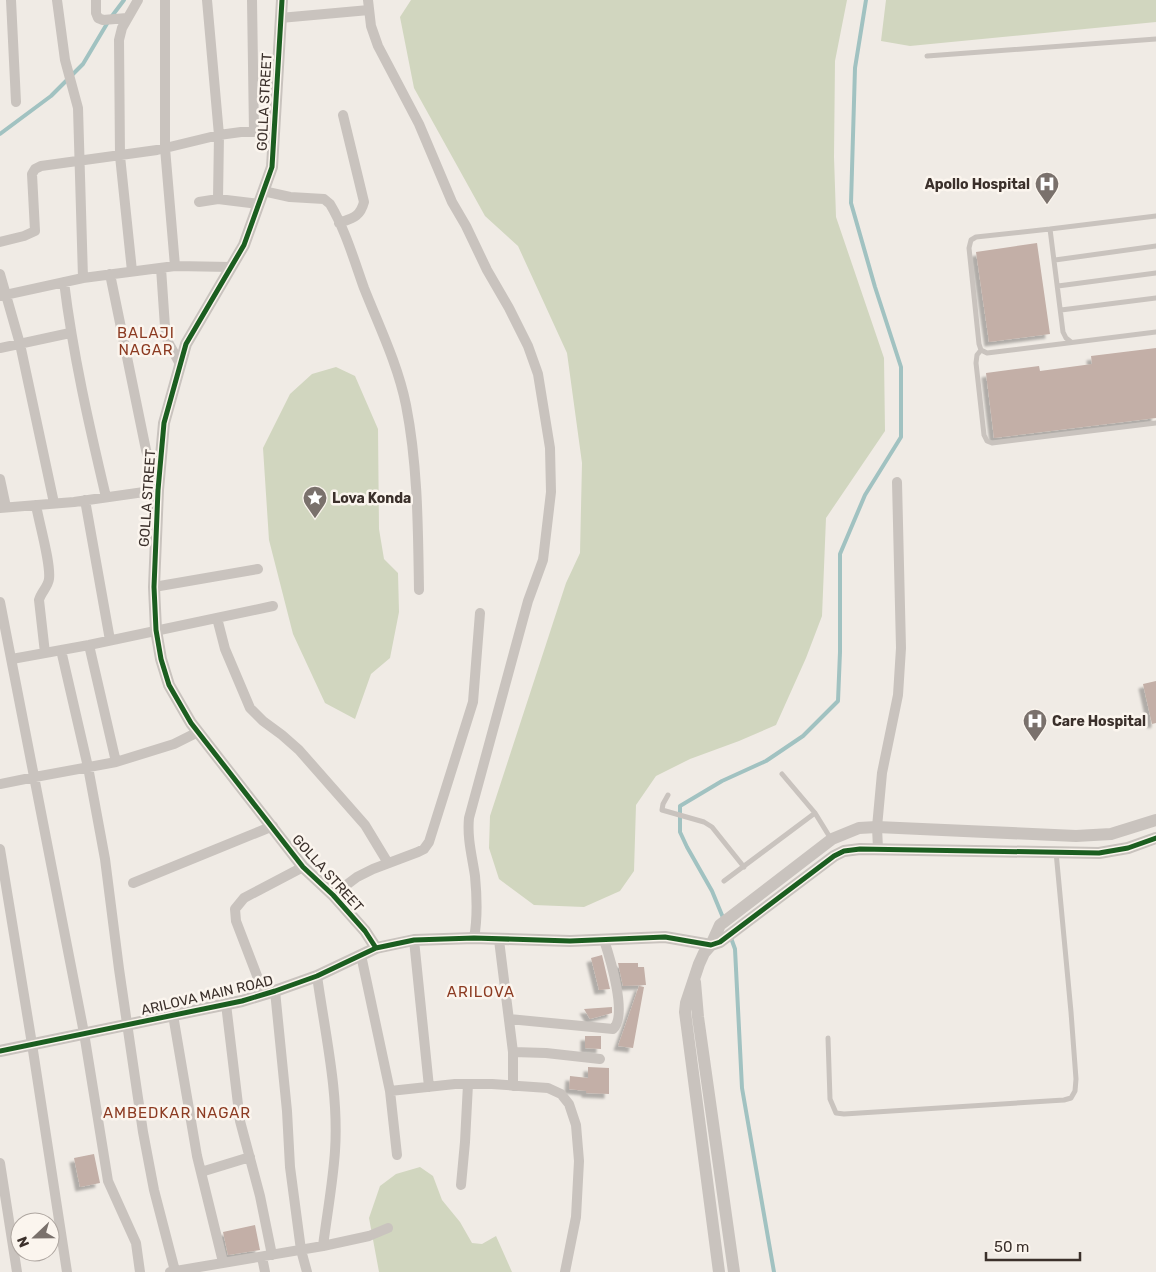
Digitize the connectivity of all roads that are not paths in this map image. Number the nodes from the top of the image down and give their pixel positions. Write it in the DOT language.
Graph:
graph roads {
  1 [pos="12,0"];
  2 [pos="57,0"];
  3 [pos="96,0"];
  4 [pos="138,0"];
  5 [pos="165,0"];
  6 [pos="207,0"];
  7 [pos="252,0"];
  8 [pos="282,0"];
  9 [pos="368,5"];
  10 [pos="124,18"];
  11 [pos="280,18"];
  12 [pos="1156,39"];
  13 [pos="927,56"];
  14 [pos="16,102"];
  15 [pos="343,115"];
  16 [pos="254,132"];
  17 [pos="274,132"];
  18 [pos="219,135"];
  19 [pos="165,148"];
  20 [pos="120,156"];
  21 [pos="79,162"];
  22 [pos="261,197"];
  23 [pos="218,200"];
  24 [pos="199,202"];
  25 [pos="1156,216"];
  26 [pos="339,223"];
  27 [pos="1050,229"];
  28 [pos="0,242"];
  29 [pos="1156,246"];
  30 [pos="1055,260"];
  31 [pos="175,266"];
  32 [pos="161,268"];
  33 [pos="231,268"];
  34 [pos="132,271"];
  35 [pos="1156,273"];
  36 [pos="0,274"];
  37 [pos="110,274"];
  38 [pos="83,278"];
  39 [pos="64,282"];
  40 [pos="1058,286"];
  41 [pos="2,295"];
  42 [pos="1156,298"];
  43 [pos="1061,310"];
  44 [pos="1156,332"];
  45 [pos="70,334"];
  46 [pos="1072,342"];
  47 [pos="20,344"];
  48 [pos="0,348"];
  49 [pos="981,350"];
  50 [pos="180,364"];
  51 [pos="1156,423"];
  52 [pos="0,479"];
  53 [pos="897,482"];
  54 [pos="158,490"];
  55 [pos="106,497"];
  56 [pos="86,500"];
  57 [pos="54,503"];
  58 [pos="36,505"];
  59 [pos="3,507"];
  60 [pos="258,569"];
  61 [pos="154,587"];
  62 [pos="419,590"];
  63 [pos="0,602"];
  64 [pos="273,606"];
  65 [pos="480,613"];
  66 [pos="217,618"];
  67 [pos="156,630"];
  68 [pos="110,640"];
  69 [pos="89,645"];
  70 [pos="61,650"];
  71 [pos="45,653"];
  72 [pos="12,659"];
  73 [pos="198,732"];
  74 [pos="116,762"];
  75 [pos="88,767"];
  76 [pos="782,774"];
  77 [pos="35,776"];
  78 [pos="0,784"];
  79 [pos="668,795"];
  80 [pos="815,813"];
  81 [pos="1156,820"];
  82 [pos="273,826"];
  83 [pos="877,827"];
  84 [pos="1156,838"];
  85 [pos="832,840"];
  86 [pos="0,849"];
  87 [pos="878,849"];
  88 [pos="1056,852"];
  89 [pos="388,863"];
  90 [pos="303,867"];
  91 [pos="744,867"];
  92 [pos="724,881"];
  93 [pos="134,883"];
  94 [pos="333,895"];
  95 [pos="474,938"];
  96 [pos="414,940"];
  97 [pos="499,940"];
  98 [pos="604,940"];
  99 [pos="711,945"];
  100 [pos="376,948"];
  101 [pos="360,955"];
  102 [pos="317,976"];
  103 [pos="695,977"];
  104 [pos="270,993"];
  105 [pos="226,1004"];
  106 [pos="173,1015"];
  107 [pos="509,1019"];
  108 [pos="127,1024"];
  109 [pos="84,1033"];
  110 [pos="828,1038"];
  111 [pos="32,1044"];
  112 [pos="0,1050"];
  113 [pos="513,1052"];
  114 [pos="600,1059"];
  115 [pos="468,1084"];
  116 [pos="514,1086"];
  117 [pos="429,1087"];
  118 [pos="390,1091"];
  119 [pos="397,1155"];
  120 [pos="250,1157"];
  121 [pos="0,1162"];
  122 [pos="201,1172"];
  123 [pos="461,1186"];
  124 [pos="388,1228"];
  125 [pos="323,1246"];
  126 [pos="301,1250"];
  127 [pos="267,1256"];
  128 [pos="223,1262"];
  129 [pos="172,1271"];
  130 [pos="17,1272"];
  131 [pos="67,1272"];
  132 [pos="140,1272"];
  133 [pos="264,1272"];
  134 [pos="306,1272"];
  135 [pos="566,1272"];
  136 [pos="719,1272"];
  137 [pos="734,1272"];
  1 -- 14 [label="street"];
  2 -- 21 [label="street"];
  3 -- 10 [label="street"];
  4 -- 10 [label="street"];
  5 -- 19 [label="street"];
  6 -- 18 [label="street"];
  7 -- 16 [label="street"];
  8 -- 11 [label="street, GOLLA STREET"];
  9 -- 11 [label="street"];
  9 -- 95 [label="street"];
  10 -- 20 [label="street"];
  11 -- 17 [label="street, GOLLA STREET"];
  12 -- 13 [label="lane"];
  15 -- 26 [label="street"];
  16 -- 17 [label="street"];
  16 -- 18 [label="street"];
  17 -- 22 [label="street, GOLLA STREET"];
  18 -- 19 [label="street"];
  18 -- 23 [label="street"];
  19 -- 20 [label="street"];
  19 -- 31 [label="street"];
  20 -- 21 [label="street"];
  20 -- 34 [label="street"];
  21 -- 28 [label="street"];
  21 -- 38 [label="street"];
  22 -- 23 [label="street"];
  22 -- 26 [label="street"];
  22 -- 33 [label="street, GOLLA STREET"];
  23 -- 24 [label="street"];
  25 -- 27 [label="lane"];
  26 -- 62 [label="street"];
  27 -- 30 [label="lane"];
  27 -- 49 [label="lane"];
  29 -- 30 [label="lane"];
  30 -- 40 [label="lane"];
  31 -- 32 [label="street"];
  31 -- 33 [label="street"];
  32 -- 34 [label="street"];
  32 -- 50 [label="street"];
  33 -- 50 [label="street, GOLLA STREET"];
  34 -- 37 [label="street"];
  35 -- 40 [label="lane"];
  36 -- 41 [label="street"];
  37 -- 38 [label="street"];
  37 -- 54 [label="street"];
  38 -- 39 [label="street"];
  39 -- 41 [label="street"];
  39 -- 45 [label="street"];
  40 -- 43 [label="lane"];
  41 -- 47 [label="street"];
  42 -- 43 [label="lane"];
  43 -- 46 [label="lane"];
  44 -- 46 [label="lane"];
  45 -- 47 [label="street"];
  45 -- 55 [label="street"];
  46 -- 49 [label="lane"];
  47 -- 48 [label="street"];
  47 -- 57 [label="street"];
  49 -- 51 [label="lane"];
  50 -- 54 [label="street, GOLLA STREET"];
  52 -- 59 [label="street"];
  53 -- 83 [label="street"];
  54 -- 55 [label="street"];
  54 -- 61 [label="street, GOLLA STREET"];
  55 -- 56 [label="street"];
  56 -- 57 [label="street"];
  56 -- 68 [label="street"];
  57 -- 58 [label="street"];
  58 -- 59 [label="street"];
  58 -- 71 [label="street"];
  60 -- 61 [label="street"];
  61 -- 67 [label="street, GOLLA STREET"];
  63 -- 72 [label="street"];
  64 -- 66 [label="street"];
  65 -- 89 [label="street"];
  66 -- 67 [label="street"];
  66 -- 89 [label="street"];
  67 -- 68 [label="street"];
  67 -- 73 [label="street, GOLLA STREET"];
  68 -- 69 [label="street"];
  69 -- 70 [label="street"];
  69 -- 74 [label="street"];
  70 -- 71 [label="street"];
  70 -- 75 [label="street"];
  71 -- 72 [label="street"];
  72 -- 77 [label="street"];
  73 -- 74 [label="street"];
  73 -- 82 [label="street, GOLLA STREET"];
  74 -- 75 [label="street"];
  75 -- 77 [label="street"];
  75 -- 108 [label="street"];
  76 -- 80 [label="lane"];
  77 -- 78 [label="street"];
  77 -- 109 [label="street"];
  79 -- 91 [label="lane"];
  80 -- 85 [label="lane"];
  80 -- 91 [label="lane"];
  81 -- 83 [label="street"];
  82 -- 90 [label="street, GOLLA STREET"];
  82 -- 93 [label="street"];
  83 -- 85 [label="street"];
  83 -- 87 [label="street"];
  84 -- 88 [label="street"];
  85 -- 99 [label="street"];
  86 -- 111 [label="street"];
  87 -- 88 [label="street"];
  87 -- 99 [label="street"];
  88 -- 110 [label="lane"];
  89 -- 94 [label="street"];
  90 -- 94 [label="street, GOLLA STREET"];
  90 -- 104 [label="street"];
  91 -- 92 [label="lane"];
  94 -- 100 [label="street, GOLLA STREET"];
  95 -- 96 [label="street, ARILOVA MAIN ROAD"];
  95 -- 97 [label="street, ARILOVA MAIN ROAD"];
  96 -- 100 [label="street, ARILOVA MAIN ROAD"];
  96 -- 117 [label="street"];
  97 -- 98 [label="street, ARILOVA MAIN ROAD"];
  97 -- 107 [label="street"];
  98 -- 99 [label="street, ARILOVA MAIN ROAD"];
  98 -- 107 [label="street"];
  99 -- 103 [label="street"];
  100 -- 101 [label="street, ARILOVA MAIN ROAD"];
  101 -- 102 [label="street, ARILOVA MAIN ROAD"];
  101 -- 118 [label="street"];
  102 -- 104 [label="street, ARILOVA MAIN ROAD"];
  102 -- 125 [label="street"];
  103 -- 136 [label="street"];
  103 -- 137 [label="street"];
  104 -- 105 [label="street, ARILOVA MAIN ROAD"];
  104 -- 126 [label="street"];
  105 -- 106 [label="street, ARILOVA MAIN ROAD"];
  105 -- 120 [label="street"];
  106 -- 108 [label="street, ARILOVA MAIN ROAD"];
  106 -- 122 [label="street"];
  107 -- 113 [label="street"];
  108 -- 109 [label="street, ARILOVA MAIN ROAD"];
  108 -- 129 [label="street"];
  109 -- 111 [label="street, ARILOVA MAIN ROAD"];
  109 -- 132 [label="street"];
  111 -- 112 [label="street, ARILOVA MAIN ROAD"];
  111 -- 131 [label="street"];
  113 -- 114 [label="street"];
  113 -- 116 [label="street"];
  115 -- 116 [label="street"];
  115 -- 117 [label="street"];
  115 -- 123 [label="street"];
  116 -- 135 [label="street"];
  117 -- 118 [label="street"];
  118 -- 119 [label="street"];
  120 -- 122 [label="street"];
  120 -- 127 [label="street"];
  121 -- 130 [label="street"];
  122 -- 128 [label="street"];
  124 -- 125 [label="street"];
  125 -- 126 [label="street"];
  126 -- 127 [label="street"];
  126 -- 134 [label="street"];
  127 -- 128 [label="street"];
  127 -- 133 [label="street"];
  128 -- 129 [label="street"];
}
